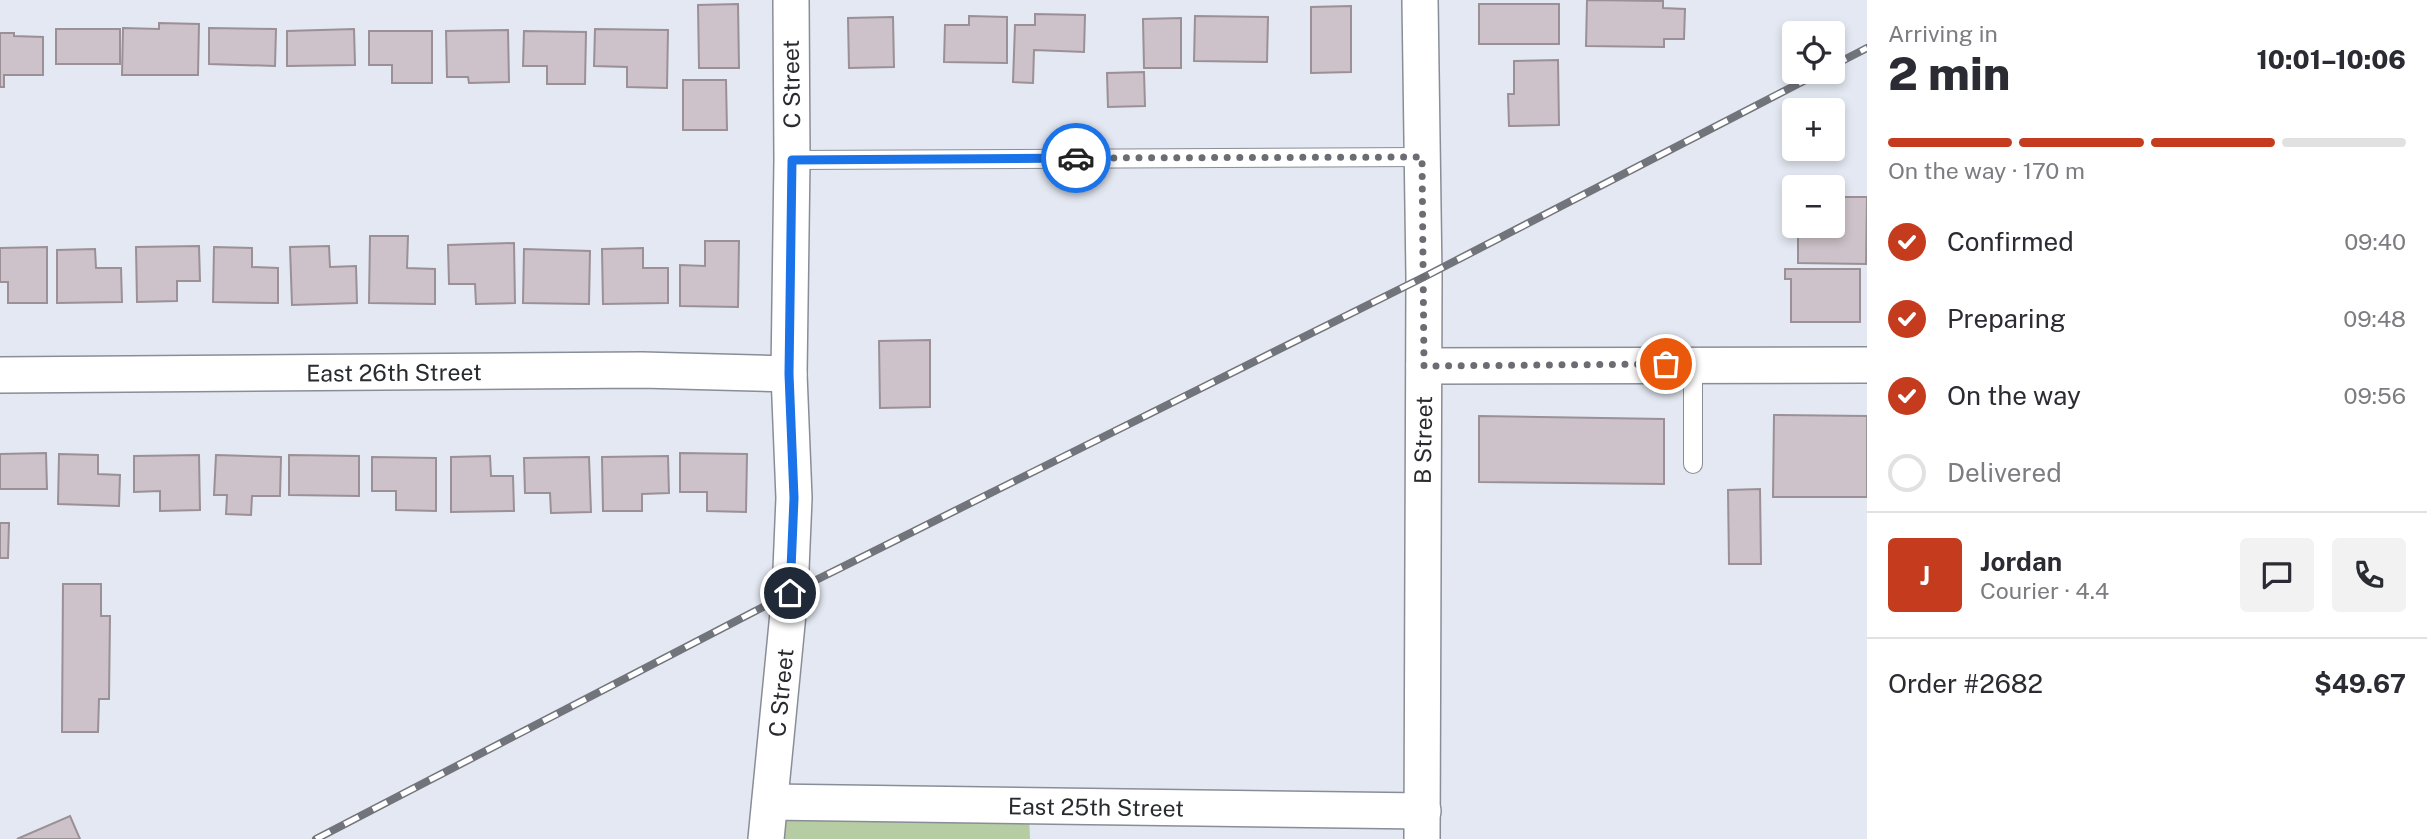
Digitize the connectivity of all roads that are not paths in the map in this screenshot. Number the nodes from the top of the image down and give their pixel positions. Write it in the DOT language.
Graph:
graph roads {
  1 [pos="791,0"];
  2 [pos="1420,0"];
  3 [pos="1422,157"];
  4 [pos="792,160"];
  5 [pos="1693,364"];
  6 [pos="1867,365"];
  7 [pos="1424,366"];
  8 [pos="789,374"];
  9 [pos="0,375"];
  10 [pos="1693,464"];
  11 [pos="770,802"];
  12 [pos="1422,825"];
  13 [pos="766,839"];
  1 -- 4 [label="street, C Street"];
  2 -- 3 [label="street, B Street"];
  3 -- 4 [label="lane"];
  3 -- 7 [label="street, B Street"];
  4 -- 8 [label="street, C Street"];
  5 -- 6 [label="street"];
  5 -- 7 [label="street"];
  5 -- 10 [label="lane"];
  7 -- 12 [label="street, B Street"];
  8 -- 9 [label="street, East 26th Street"];
  8 -- 11 [label="street, C Street"];
  11 -- 12 [label="street, East 25th Street"];
  11 -- 13 [label="street, C Street"];
}
